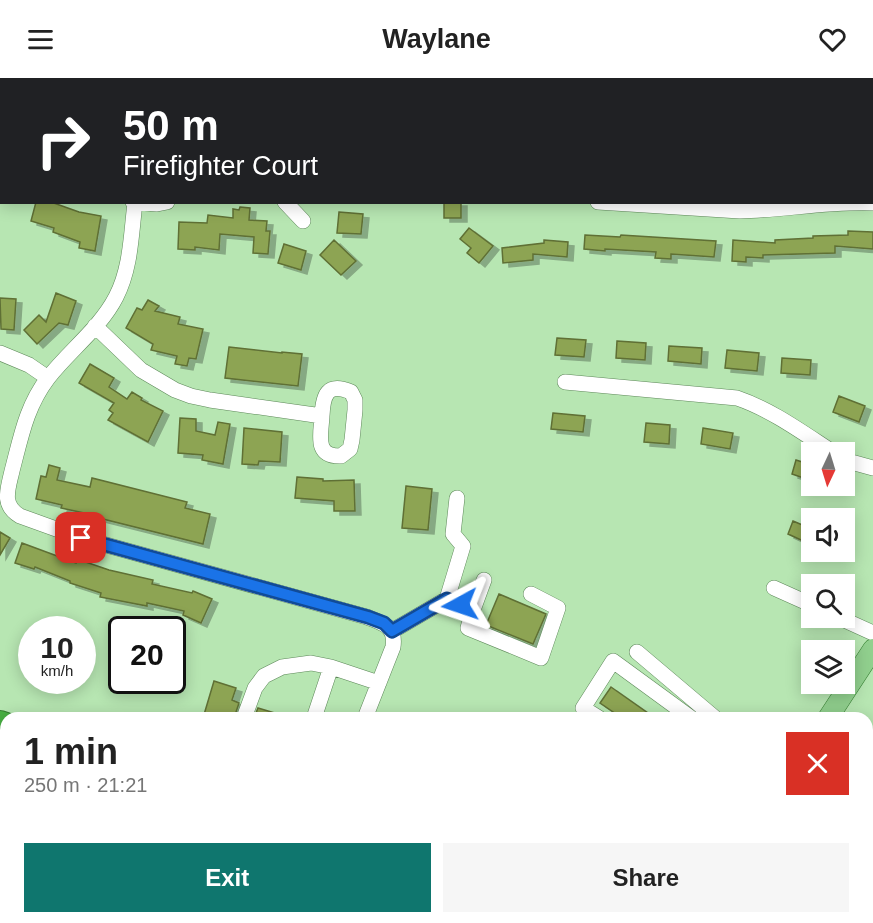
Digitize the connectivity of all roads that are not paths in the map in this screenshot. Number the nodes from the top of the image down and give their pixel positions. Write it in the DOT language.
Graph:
graph roads {
  1 [pos="134,204"];
  2 [pos="287,204"];
  3 [pos="630,204"];
  4 [pos="832,204"];
  5 [pos="303,221"];
  6 [pos="95,326"];
  7 [pos="0,353"];
  8 [pos="48,378"];
  9 [pos="565,382"];
  10 [pos="322,416"];
  11 [pos="817,442"];
  12 [pos="855,463"];
  13 [pos="873,468"];
  14 [pos="457,498"];
  15 [pos="484,580"];
  16 [pos="774,588"];
  17 [pos="531,594"];
  18 [pos="447,599"];
  19 [pos="801,600"];
  20 [pos="473,610"];
  21 [pos="855,625"];
  22 [pos="392,631"];
  23 [pos="873,633"];
  24 [pos="873,649"];
  25 [pos="637,652"];
  26 [pos="331,667"];
  27 [pos="379,683"];
  28 [pos="246,712"];
  29 [pos="316,712"];
  30 [pos="367,712"];
  31 [pos="589,712"];
  32 [pos="683,712"];
  33 [pos="708,712"];
  34 [pos="832,712"];
  1 -- 6 [label="street"];
  2 -- 5 [label="street"];
  3 -- 4 [label="street"];
  6 -- 8 [label="street"];
  6 -- 10 [label="street"];
  7 -- 8 [label="street"];
  8 -- 22 [label="street"];
  9 -- 11 [label="street"];
  12 -- 13 [label="street"];
  14 -- 18 [label="street"];
  15 -- 20 [label="street"];
  16 -- 19 [label="street"];
  17 -- 20 [label="street"];
  18 -- 20 [label="street"];
  18 -- 22 [label="street"];
  21 -- 23 [label="street"];
  22 -- 27 [label="street"];
  24 -- 34 [label="main road"];
  25 -- 33 [label="street"];
  26 -- 27 [label="street"];
  26 -- 28 [label="street"];
  26 -- 29 [label="street"];
  27 -- 30 [label="street"];
  31 -- 32 [label="street"];
}
